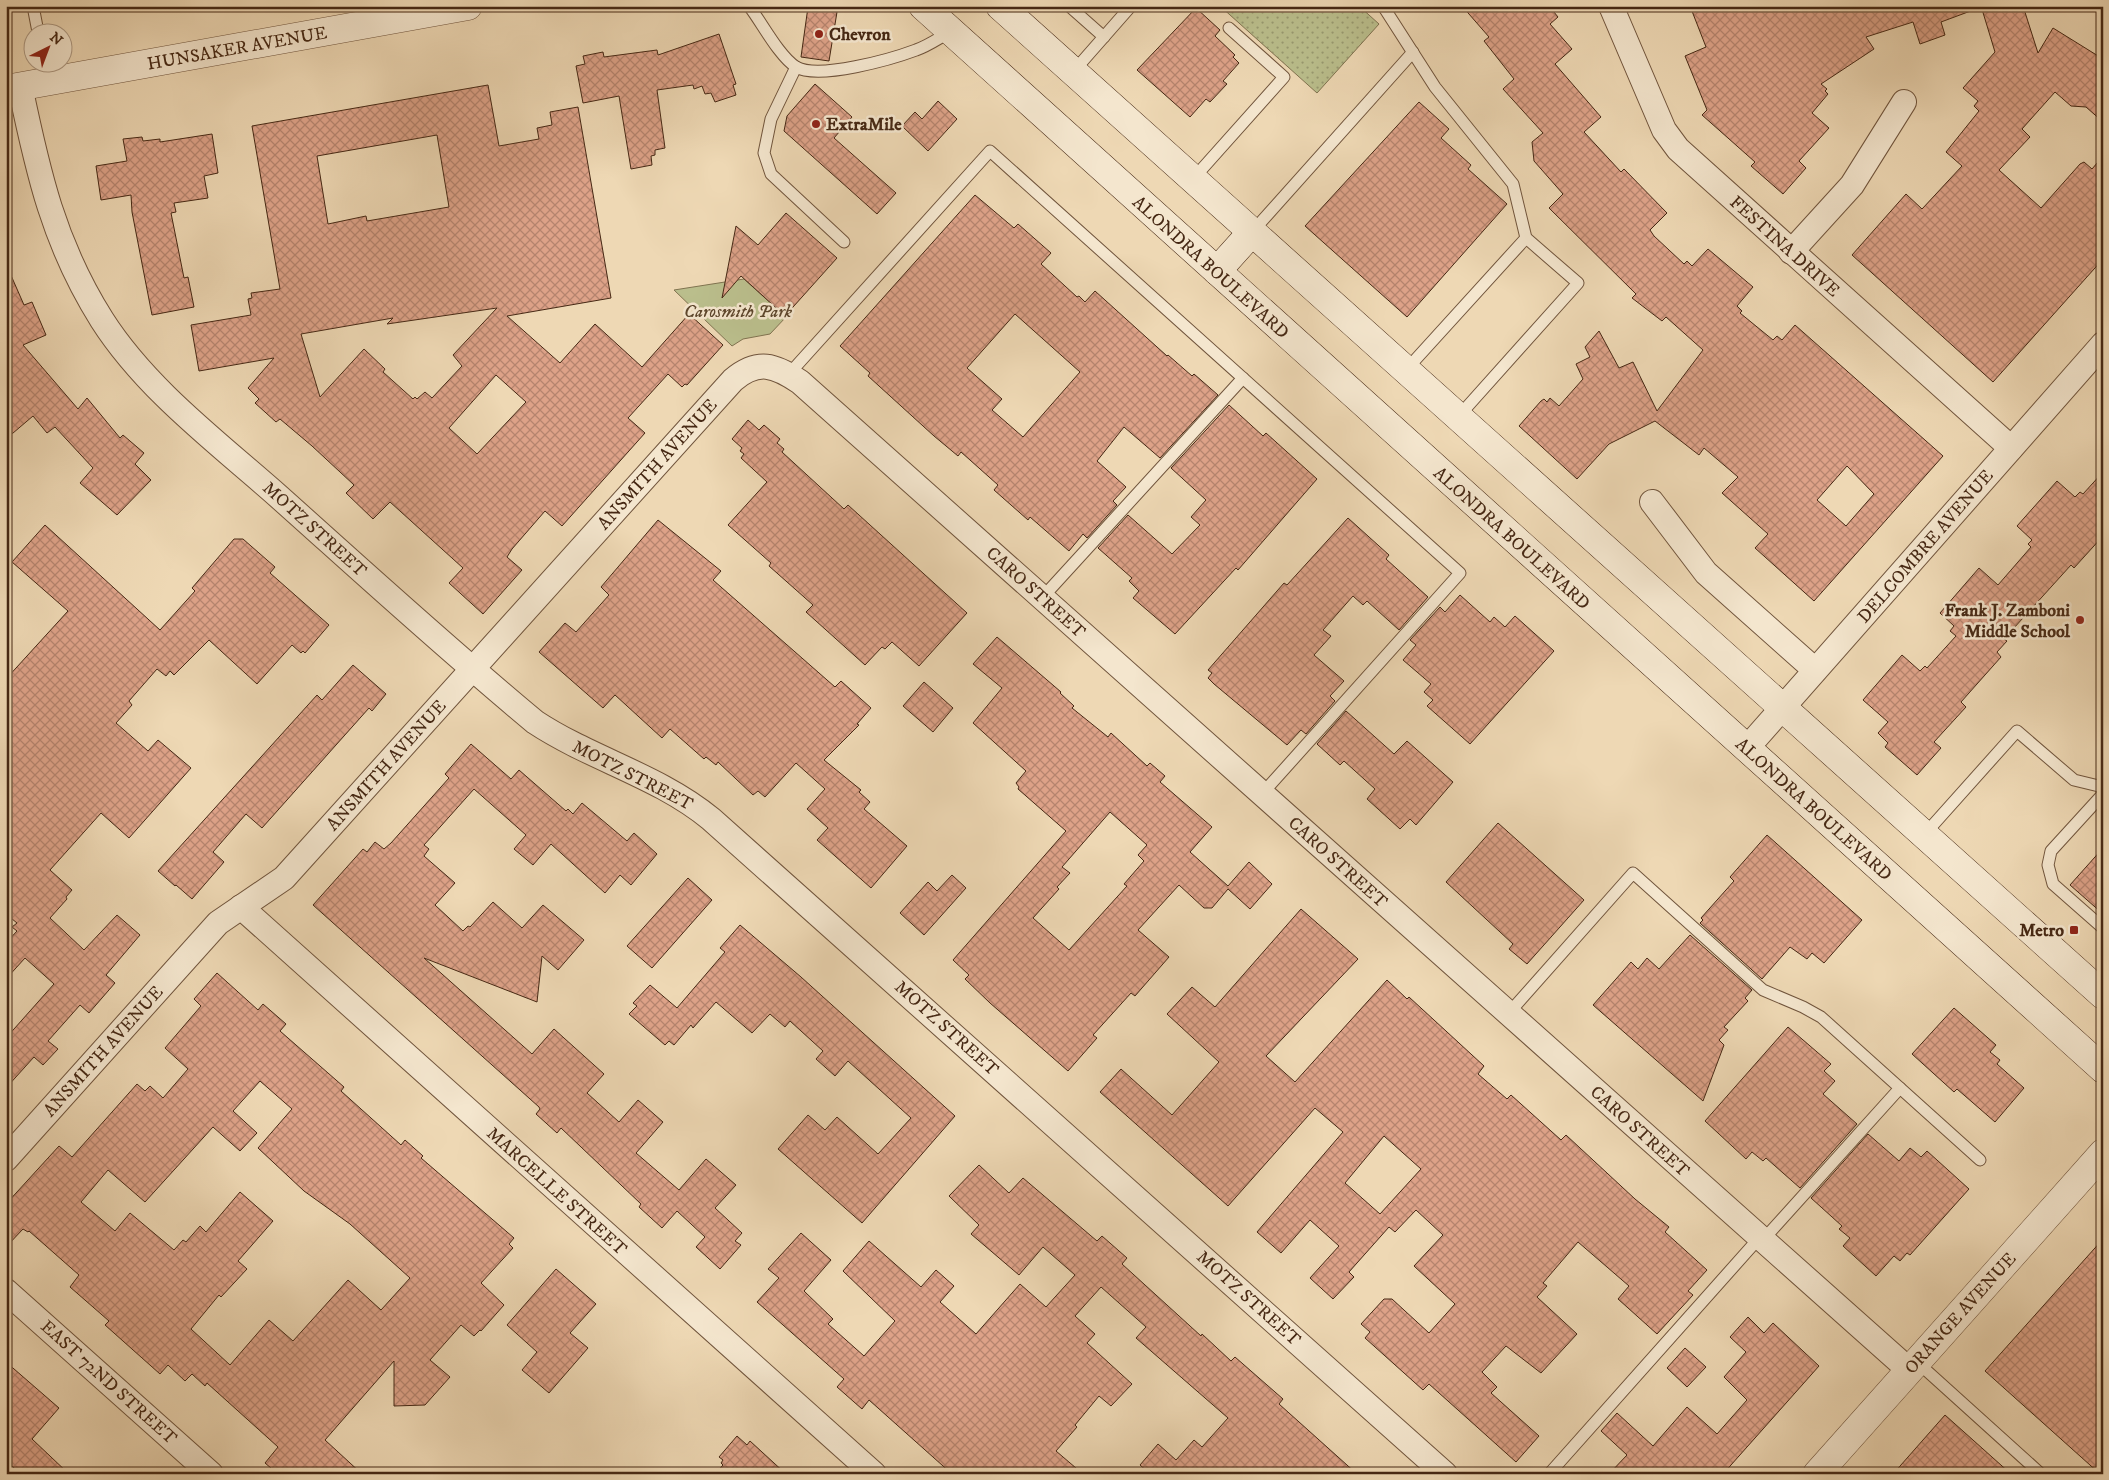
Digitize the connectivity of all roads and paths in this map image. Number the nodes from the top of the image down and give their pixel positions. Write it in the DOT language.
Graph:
graph roads {
  1 [pos="33,6"];
  2 [pos="468,6"];
  3 [pos="749,6"];
  4 [pos="922,6"];
  5 [pos="1000,6"];
  6 [pos="1070,6"];
  7 [pos="1131,6"];
  8 [pos="1382,6"];
  9 [pos="1611,6"];
  10 [pos="36,22"];
  11 [pos="1229,28"];
  12 [pos="950,32"];
  13 [pos="1104,37"];
  14 [pos="1413,52"];
  15 [pos="796,67"];
  16 [pos="1073,72"];
  17 [pos="28,80"];
  18 [pos="1904,102"];
  19 [pos="1192,179"];
  20 [pos="1252,232"];
  21 [pos="1526,238"];
  22 [pos="844,242"];
  23 [pos="1792,252"];
  24 [pos="1216,272"];
  25 [pos="2103,344"];
  26 [pos="761,366"];
  27 [pos="1406,370"];
  28 [pos="789,374"];
  29 [pos="1243,378"];
  30 [pos="1458,417"];
  31 [pos="2011,448"];
  32 [pos="1652,502"];
  33 [pos="1042,598"];
  34 [pos="472,669"];
  35 [pos="1815,670"];
  36 [pos="1782,708"];
  37 [pos="1746,748"];
  38 [pos="2103,787"];
  39 [pos="1262,794"];
  40 [pos="2103,794"];
  41 [pos="1924,835"];
  42 [pos="241,908"];
  43 [pos="2103,928"];
  44 [pos="2103,995"];
  45 [pos="1508,1014"];
  46 [pos="2103,1069"];
  47 [pos="1900,1088"];
  48 [pos="2103,1153"];
  49 [pos="6,1159"];
  50 [pos="1980,1160"];
  51 [pos="1761,1239"];
  52 [pos="6,1291"];
  53 [pos="1913,1366"];
  54 [pos="211,1474"];
  55 [pos="874,1474"];
  56 [pos="1445,1474"];
  57 [pos="1549,1474"];
  58 [pos="1817,1474"];
  59 [pos="2041,1474"];
  1 -- 10 [label="lane"];
  2 -- 17 [label="main road, HUNSAKER AVENUE"];
  3 -- 15 [label="lane"];
  4 -- 12 [label="main road, ALONDRA BOULEVARD"];
  5 -- 16 [label="main road"];
  6 -- 13 [label="lane"];
  7 -- 13 [label="lane"];
  8 -- 14 [label="lane"];
  9 -- 23 [label="street, FESTINA DRIVE"];
  11 -- 19 [label="lane"];
  12 -- 15 [label="lane"];
  12 -- 24 [label="main road, ALONDRA BOULEVARD"];
  13 -- 16 [label="lane"];
  14 -- 20 [label="lane"];
  14 -- 21 [label="lane"];
  15 -- 22 [label="lane"];
  16 -- 19 [label="main road"];
  17 -- 34 [label="street, MOTZ STREET"];
  18 -- 23 [label="street"];
  19 -- 20 [label="main road"];
  20 -- 24 [label="main road"];
  20 -- 27 [label="main road"];
  21 -- 27 [label="lane"];
  21 -- 30 [label="lane"];
  23 -- 31 [label="street, FESTINA DRIVE"];
  24 -- 37 [label="main road, ALONDRA BOULEVARD"];
  25 -- 31 [label="street, DELCOMBRE AVENUE"];
  26 -- 28 [label="street, CARO STREET"];
  26 -- 34 [label="street, ANSMITH AVENUE"];
  27 -- 30 [label="main road"];
  28 -- 29 [label="lane"];
  28 -- 33 [label="street, CARO STREET"];
  29 -- 33 [label="lane"];
  29 -- 39 [label="lane"];
  30 -- 36 [label="main road"];
  31 -- 35 [label="street, DELCOMBRE AVENUE"];
  32 -- 35 [label="street"];
  33 -- 39 [label="street, CARO STREET"];
  34 -- 42 [label="street, ANSMITH AVENUE"];
  34 -- 56 [label="street, MOTZ STREET"];
  35 -- 36 [label="street, DELCOMBRE AVENUE"];
  36 -- 37 [label="street, DELCOMBRE AVENUE"];
  36 -- 41 [label="main road"];
  37 -- 46 [label="main road, ALONDRA BOULEVARD"];
  38 -- 41 [label="lane"];
  39 -- 45 [label="street, CARO STREET"];
  40 -- 43 [label="lane"];
  41 -- 44 [label="main road"];
  42 -- 49 [label="street, ANSMITH AVENUE"];
  42 -- 55 [label="street, MARCELLE STREET"];
  45 -- 47 [label="lane"];
  45 -- 51 [label="street, CARO STREET"];
  47 -- 50 [label="lane"];
  47 -- 51 [label="lane"];
  48 -- 53 [label="main road, ORANGE AVENUE"];
  51 -- 53 [label="street, CARO STREET"];
  51 -- 57 [label="lane"];
  52 -- 54 [label="street, EAST 72ND STREET"];
  53 -- 58 [label="main road, ORANGE AVENUE"];
  53 -- 59 [label="lane"];
}
